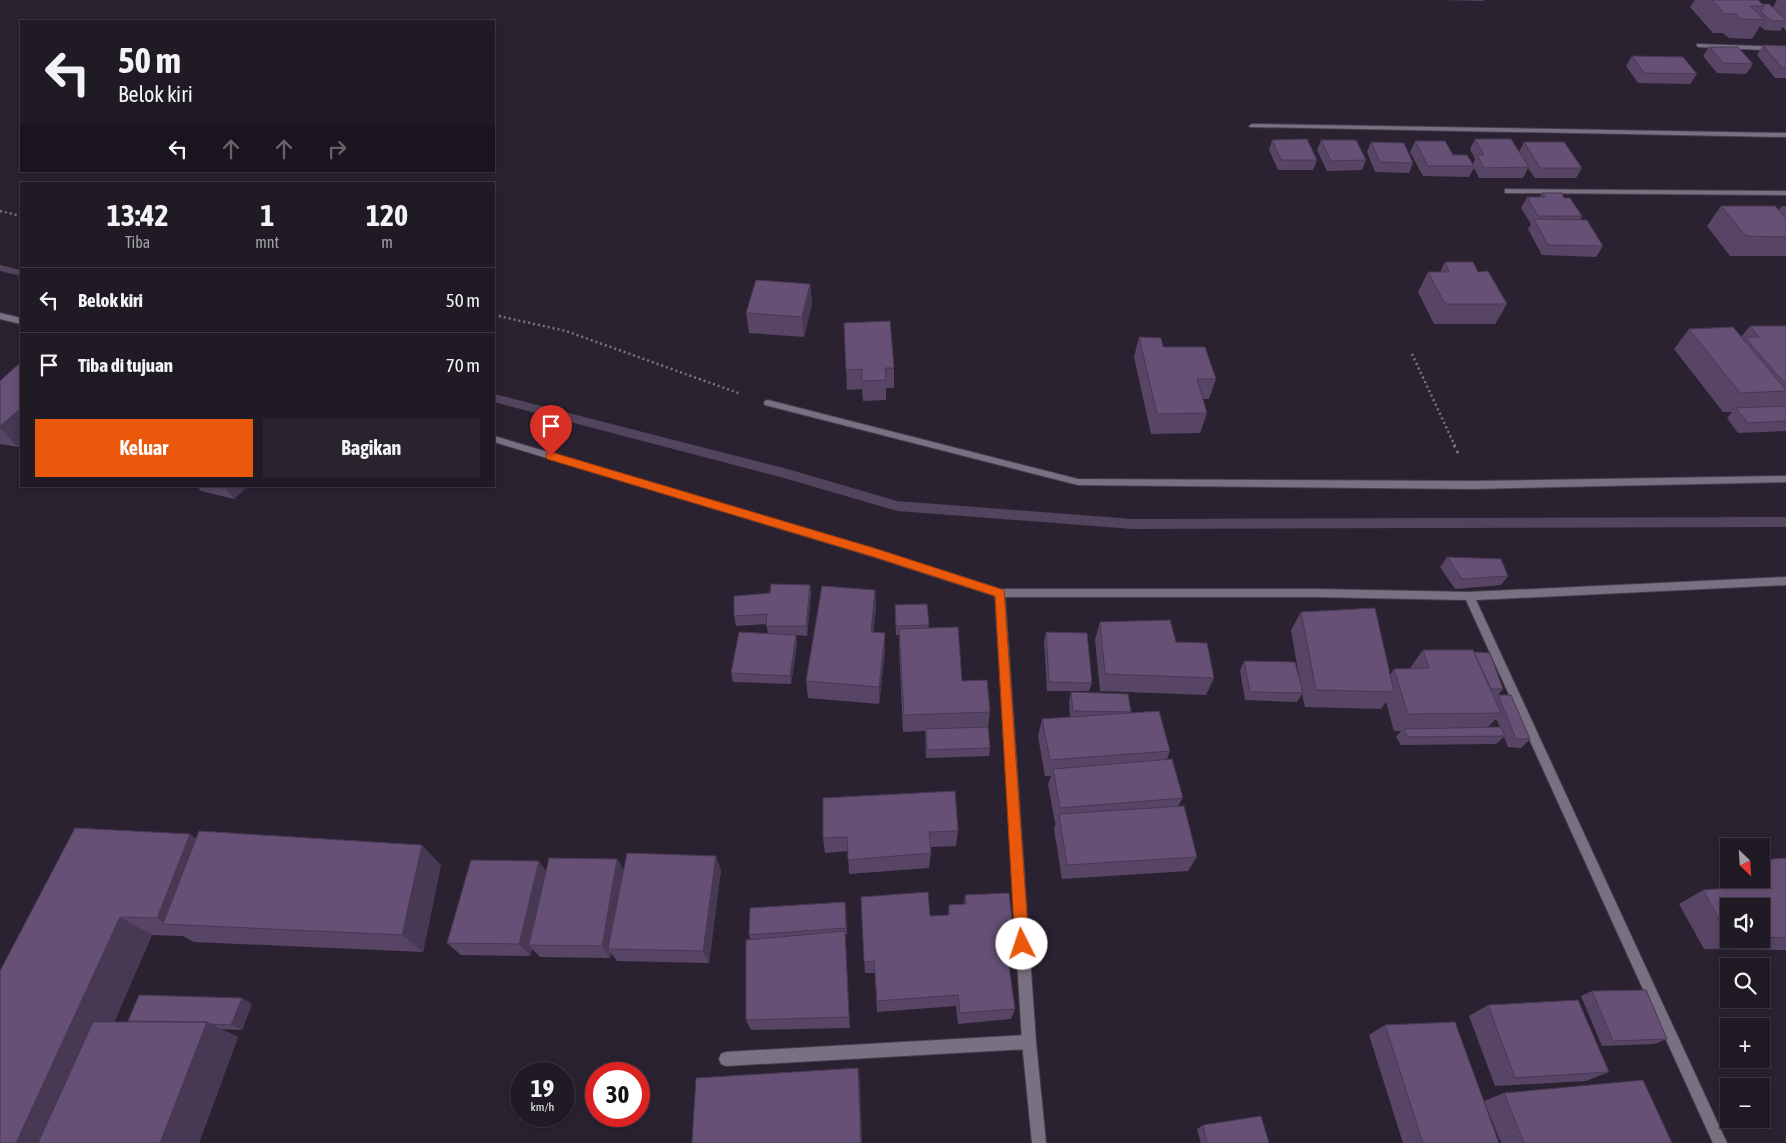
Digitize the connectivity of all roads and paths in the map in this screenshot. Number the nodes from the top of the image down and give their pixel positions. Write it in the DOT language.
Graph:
graph roads {
  1 [pos="1699,44"];
  2 [pos="1786,49"];
  3 [pos="1252,126"];
  4 [pos="1786,135"];
  5 [pos="1508,191"];
  6 [pos="1786,194"];
  7 [pos="0,211"];
  8 [pos="20,216"];
  9 [pos="495,315"];
  10 [pos="0,316"];
  11 [pos="20,321"];
  12 [pos="1412,354"];
  13 [pos="768,403"];
  14 [pos="495,439"];
  15 [pos="1786,479"];
  16 [pos="1473,485"];
  17 [pos="1786,581"];
  18 [pos="1000,593"];
  19 [pos="1468,596"];
  20 [pos="1029,1042"];
  21 [pos="726,1059"];
  22 [pos="1039,1143"];
  23 [pos="1720,1143"];
  1 -- 2 [label="street"];
  3 -- 4 [label="street"];
  5 -- 6 [label="street"];
  7 -- 8 [label="path"];
  9 -- 13 [label="path"];
  10 -- 11 [label="street"];
  12 -- 16 [label="path"];
  13 -- 16 [label="street"];
  14 -- 18 [label="street"];
  15 -- 16 [label="street"];
  17 -- 19 [label="street"];
  18 -- 19 [label="street"];
  18 -- 20 [label="street"];
  19 -- 23 [label="street"];
  20 -- 21 [label="street"];
  20 -- 22 [label="street"];
}
